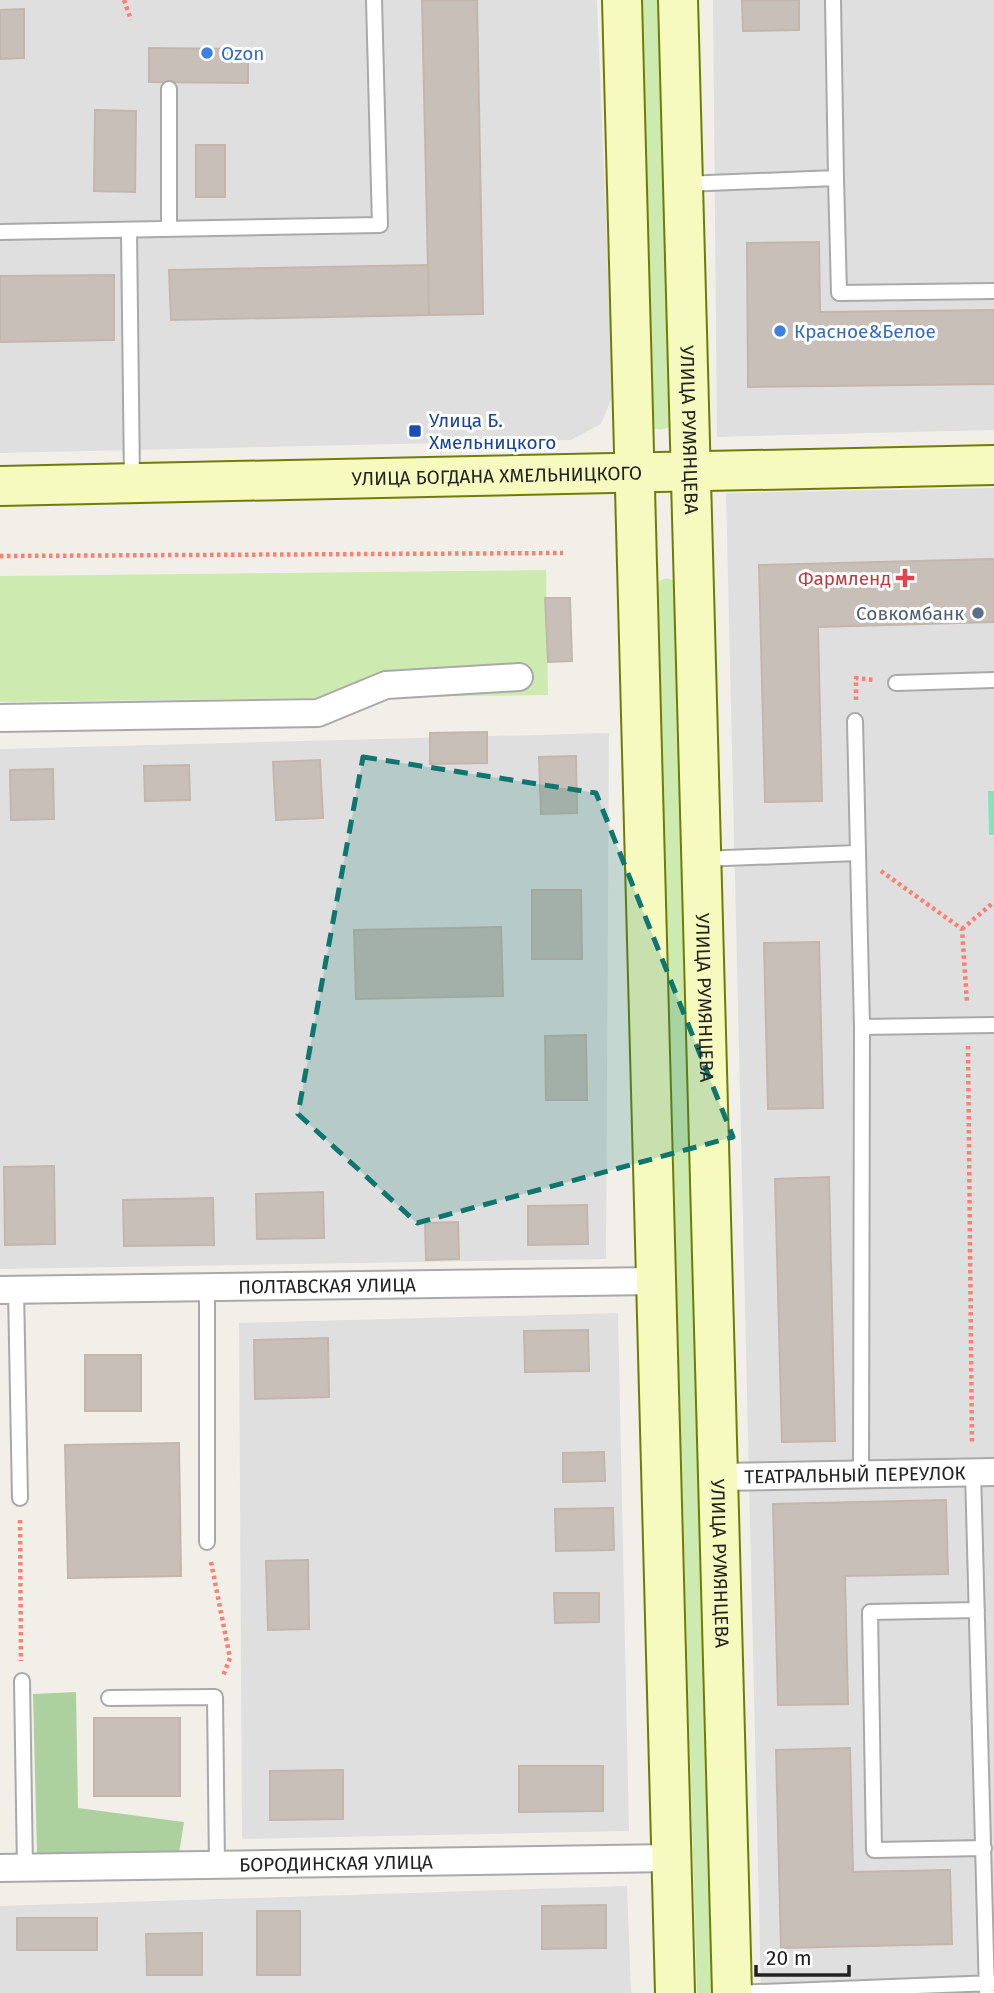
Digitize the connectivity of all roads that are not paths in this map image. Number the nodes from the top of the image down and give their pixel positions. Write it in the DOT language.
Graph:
graph roads {
  1 [pos="374,0"];
  2 [pos="622,0"];
  3 [pos="678,0"];
  4 [pos="833,0"];
  5 [pos="169,89"];
  6 [pos="836,178"];
  7 [pos="682,184"];
  8 [pos="169,229"];
  9 [pos="129,230"];
  10 [pos="0,232"];
  11 [pos="994,291"];
  12 [pos="994,465"];
  13 [pos="689,472"];
  14 [pos="633,473"];
  15 [pos="132,484"];
  16 [pos="0,486"];
  17 [pos="519,677"];
  18 [pos="994,680"];
  19 [pos="896,683"];
  20 [pos="0,718"];
  21 [pos="855,721"];
  22 [pos="857,853"];
  23 [pos="700,859"];
  24 [pos="994,1025"];
  25 [pos="862,1027"];
  26 [pos="655,1281"];
  27 [pos="207,1288"];
  28 [pos="8,1290"];
  29 [pos="983,1472"];
  30 [pos="861,1475"];
  31 [pos="717,1477"];
  32 [pos="20,1498"];
  33 [pos="207,1542"];
  34 [pos="977,1610"];
  35 [pos="22,1681"];
  36 [pos="110,1698"];
  37 [pos="989,1826"];
  38 [pos="984,1848"];
  39 [pos="671,1858"];
  40 [pos="217,1866"];
  41 [pos="12,1868"];
  42 [pos="990,1987"];
  43 [pos="675,1993"];
  44 [pos="732,1993"];
  1 -- 8 [label="lane"];
  2 -- 14 [label="main road"];
  3 -- 7 [label="main road, УЛИЦА РУМЯНЦЕВА"];
  4 -- 6 [label="lane"];
  5 -- 8 [label="lane"];
  6 -- 7 [label="lane"];
  6 -- 11 [label="lane"];
  7 -- 13 [label="main road, УЛИЦА РУМЯНЦЕВА"];
  8 -- 9 [label="lane"];
  9 -- 10 [label="lane"];
  9 -- 15 [label="lane"];
  12 -- 13 [label="main road, УЛИЦА БОГДАНА ХМЕЛЬНИЦКОГО"];
  13 -- 14 [label="main road, УЛИЦА БОГДАНА ХМЕЛЬНИЦКОГО"];
  13 -- 23 [label="main road, УЛИЦА РУМЯНЦЕВА"];
  14 -- 15 [label="main road, УЛИЦА БОГДАНА ХМЕЛЬНИЦКОГО"];
  14 -- 26 [label="main road"];
  15 -- 16 [label="main road, УЛИЦА БОГДАНА ХМЕЛЬНИЦКОГО"];
  17 -- 20 [label="street"];
  18 -- 19 [label="lane"];
  21 -- 22 [label="lane"];
  22 -- 23 [label="lane"];
  22 -- 25 [label="lane"];
  23 -- 31 [label="main road, УЛИЦА РУМЯНЦЕВА"];
  24 -- 25 [label="lane"];
  25 -- 30 [label="lane"];
  26 -- 27 [label="street, ПОЛТАВСКАЯ УЛИЦА"];
  26 -- 39 [label="main road"];
  27 -- 28 [label="street, ПОЛТАВСКАЯ УЛИЦА"];
  27 -- 33 [label="lane"];
  28 -- 32 [label="lane"];
  29 -- 30 [label="street, ТЕАТРАЛЬНЫЙ ПЕРЕУЛОК"];
  29 -- 34 [label="lane"];
  30 -- 31 [label="street, ТЕАТРАЛЬНЫЙ ПЕРЕУЛОК"];
  31 -- 44 [label="main road, УЛИЦА РУМЯНЦЕВА"];
  34 -- 37 [label="lane"];
  34 -- 38 [label="lane"];
  35 -- 41 [label="lane"];
  36 -- 40 [label="lane"];
  37 -- 38 [label="lane"];
  38 -- 42 [label="lane"];
  39 -- 40 [label="street, БОРОДИНСКАЯ УЛИЦА"];
  39 -- 43 [label="main road"];
  40 -- 41 [label="street, БОРОДИНСКАЯ УЛИЦА"];
  42 -- 44 [label="lane"];
}
